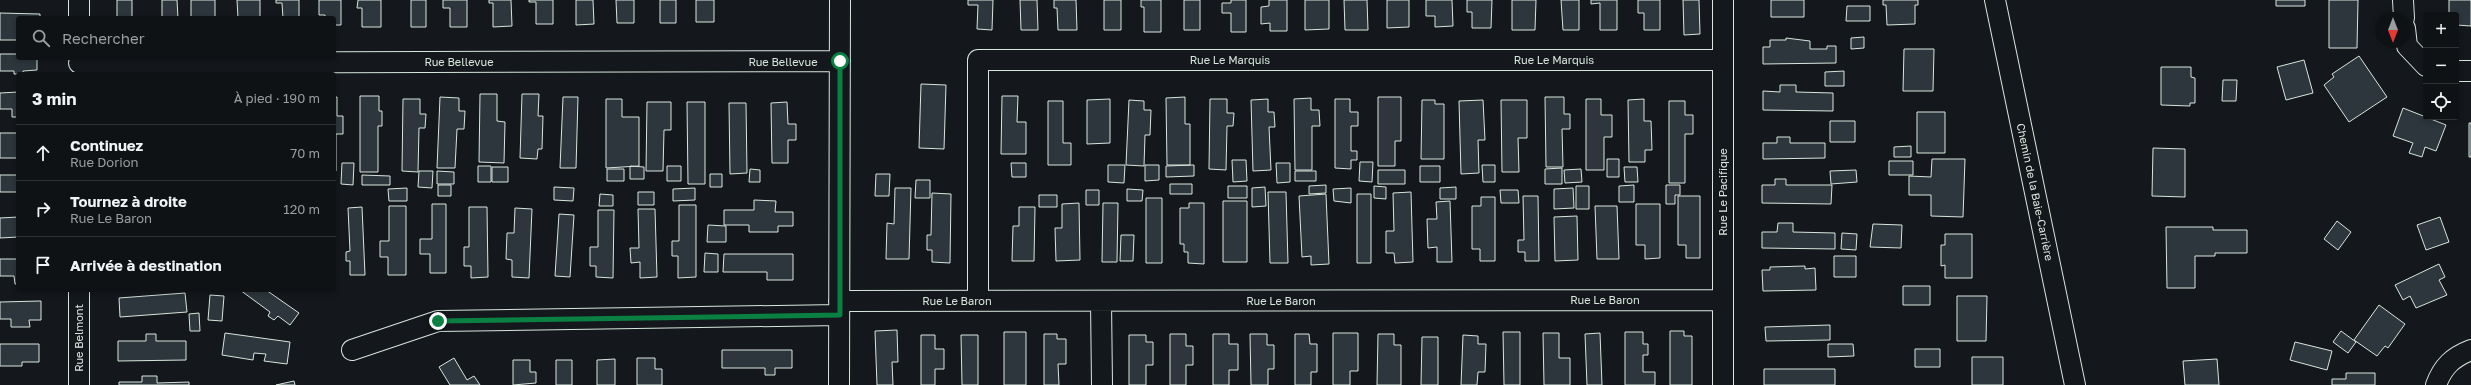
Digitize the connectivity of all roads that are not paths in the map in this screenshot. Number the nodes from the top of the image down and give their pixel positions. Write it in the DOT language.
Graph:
graph roads {
  1 [pos="79,0"];
  2 [pos="840,0"];
  3 [pos="1723,0"];
  4 [pos="1995,0"];
  5 [pos="2403,0"];
  6 [pos="2404,12"];
  7 [pos="79,16"];
  8 [pos="2409,48"];
  9 [pos="1723,60"];
  10 [pos="840,61"];
  11 [pos="2423,63"];
  12 [pos="79,65"];
  13 [pos="2459,71"];
  14 [pos="2471,71"];
  15 [pos="79,292"];
  16 [pos="1723,300"];
  17 [pos="978,301"];
  18 [pos="1101,301"];
  19 [pos="840,308"];
  20 [pos="352,350"];
  21 [pos="2471,350"];
  22 [pos="79,385"];
  23 [pos="839,385"];
  24 [pos="1102,385"];
  25 [pos="1724,385"];
  26 [pos="2075,385"];
  27 [pos="2436,385"];
  1 -- 7 [label="street"];
  2 -- 10 [label="street"];
  3 -- 9 [label="street, Rue Le Pacifique"];
  4 -- 26 [label="street, Chemin de la Baie-Carrière"];
  5 -- 6 [label="street"];
  8 -- 11 [label="street"];
  9 -- 16 [label="street, Rue Le Pacifique"];
  9 -- 17 [label="street, Rue Le Marquis"];
  10 -- 12 [label="street, Rue Bellevue"];
  10 -- 19 [label="street"];
  13 -- 14 [label="street"];
  15 -- 22 [label="street, Rue Belmont"];
  16 -- 18 [label="street, Rue Le Baron"];
  16 -- 25 [label="street, Rue Le Pacifique"];
  17 -- 18 [label="street, Rue Le Baron"];
  17 -- 19 [label="street, Rue Le Baron"];
  18 -- 24 [label="street"];
  19 -- 20 [label="street, Rue Le Baron"];
  19 -- 23 [label="street"];
  21 -- 27 [label="street"];
}
